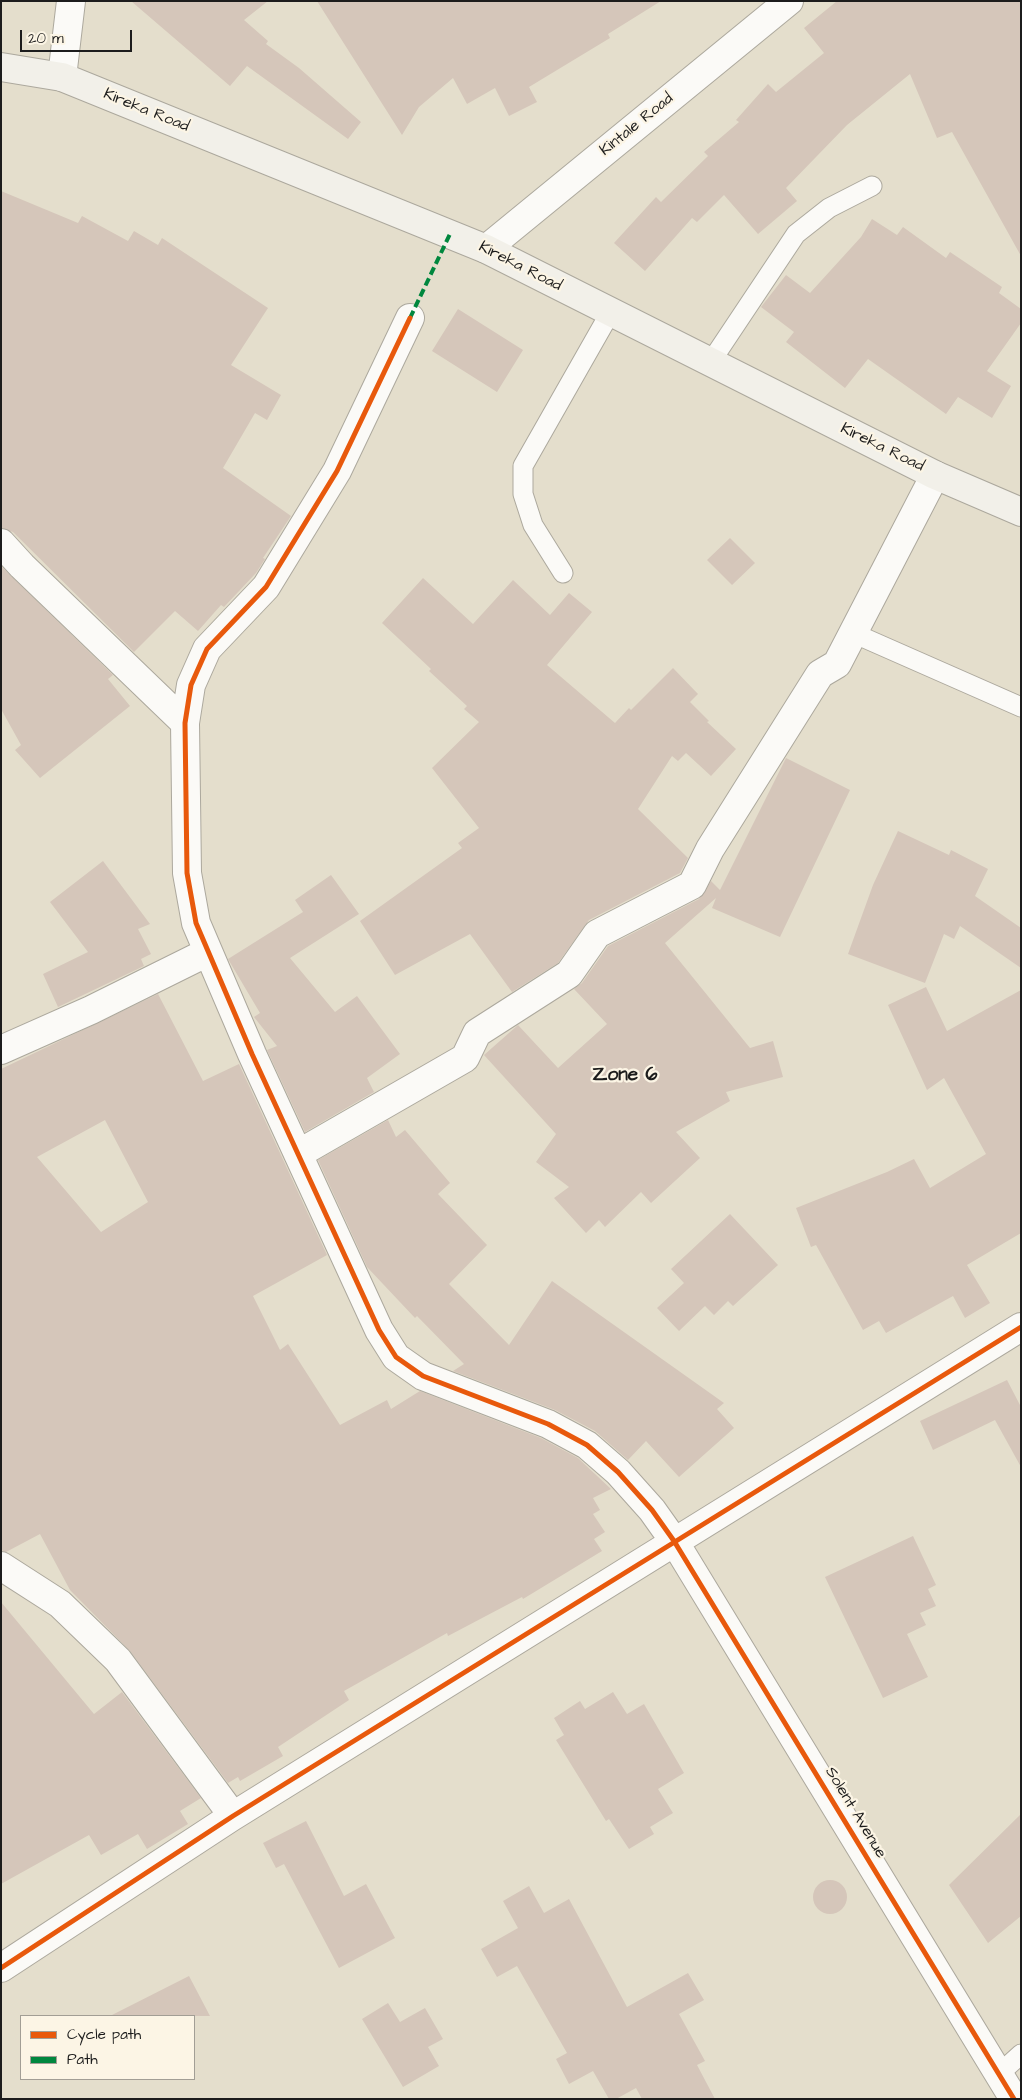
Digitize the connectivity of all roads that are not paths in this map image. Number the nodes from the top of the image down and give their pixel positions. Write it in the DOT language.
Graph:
graph roads {
  1 [pos="71,1"];
  2 [pos="789,1"];
  3 [pos="1,67"];
  4 [pos="62,77"];
  5 [pos="872,186"];
  6 [pos="486,249"];
  7 [pos="610,313"];
  8 [pos="410,318"];
  9 [pos="710,363"];
  10 [pos="935,475"];
  11 [pos="1021,512"];
  12 [pos="1,543"];
  13 [pos="563,573"];
  14 [pos="853,634"];
  15 [pos="1021,706"];
  16 [pos="185,723"];
  17 [pos="208,952"];
  18 [pos="1,1050"];
  19 [pos="298,1154"];
  20 [pos="1021,1327"];
  21 [pos="674,1541"];
  22 [pos="1,1566"];
  23 [pos="232,1816"];
  24 [pos="1,1968"];
  25 [pos="1021,2054"];
  26 [pos="1000,2073"];
  27 [pos="1014,2099"];
  1 -- 4 [label="street"];
  2 -- 6 [label="street, Kintale Road"];
  3 -- 4 [label="main road, Kireka Road"];
  4 -- 6 [label="main road, Kireka Road"];
  5 -- 9 [label="lane"];
  6 -- 7 [label="main road, Kireka Road"];
  7 -- 9 [label="main road, Kireka Road"];
  7 -- 13 [label="lane"];
  8 -- 16 [label="street, Solent Avenue"];
  9 -- 10 [label="main road, Kireka Road"];
  10 -- 11 [label="main road, Kireka Road"];
  10 -- 14 [label="street"];
  12 -- 16 [label="street"];
  14 -- 15 [label="lane"];
  14 -- 19 [label="street"];
  16 -- 17 [label="street, Solent Avenue"];
  17 -- 18 [label="street"];
  17 -- 19 [label="street, Solent Avenue"];
  19 -- 21 [label="street, Solent Avenue"];
  20 -- 21 [label="street"];
  21 -- 23 [label="street"];
  21 -- 26 [label="street, Solent Avenue"];
  22 -- 23 [label="street"];
  23 -- 24 [label="street"];
  25 -- 26 [label="lane"];
  26 -- 27 [label="street, Solent Avenue"];
}
